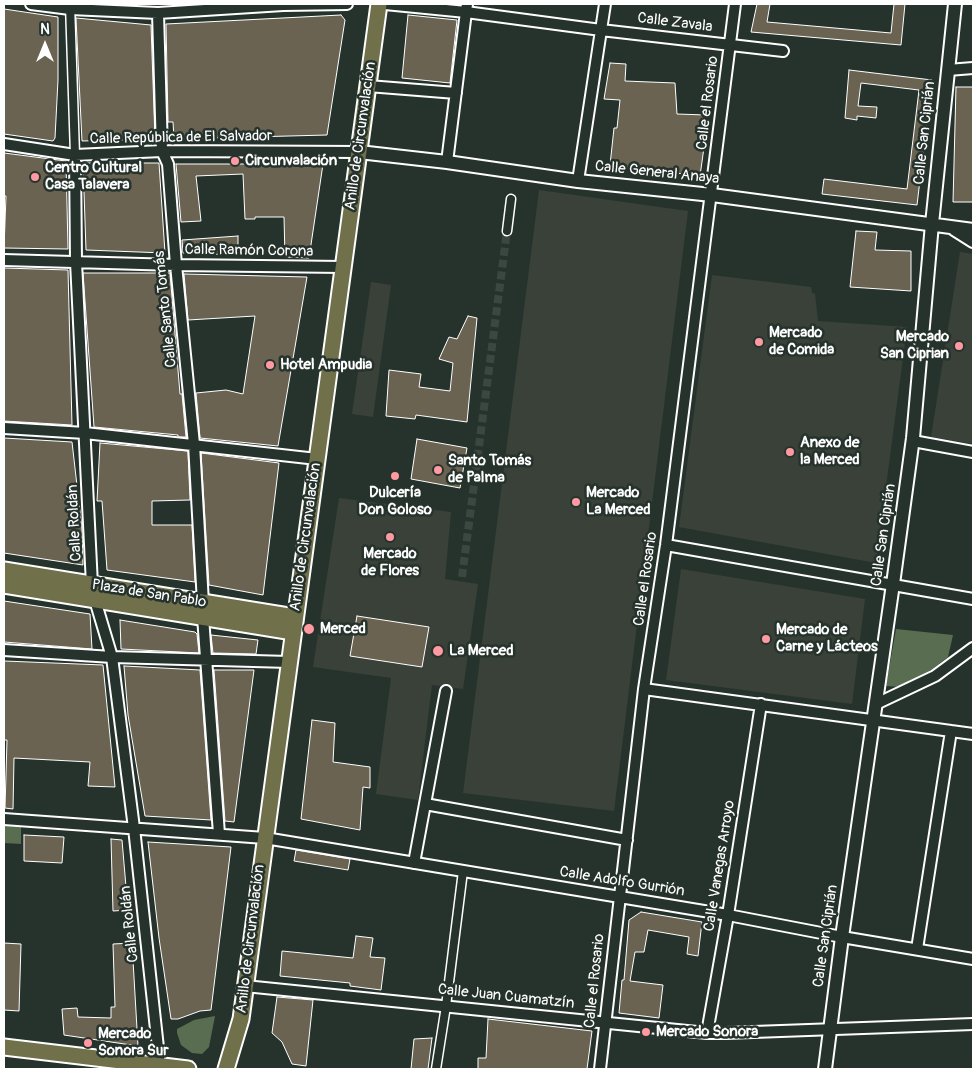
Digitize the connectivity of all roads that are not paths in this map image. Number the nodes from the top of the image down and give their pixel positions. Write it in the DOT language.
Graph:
graph roads {
  1 [pos="31,4"];
  2 [pos="283,4"];
  3 [pos="347,4"];
  4 [pos="380,4"];
  5 [pos="385,4"];
  6 [pos="605,4"];
  7 [pos="735,4"];
  8 [pos="955,4"];
  9 [pos="70,6"];
  10 [pos="136,8"];
  11 [pos="467,8"];
  12 [pos="158,13"];
  13 [pos="601,30"];
  14 [pos="730,44"];
  15 [pos="783,51"];
  16 [pos="973,68"];
  17 [pos="948,70"];
  18 [pos="368,86"];
  19 [pos="456,93"];
  20 [pos="4,144"];
  21 [pos="162,151"];
  22 [pos="359,152"];
  23 [pos="75,155"];
  24 [pos="447,162"];
  25 [pos="578,181"];
  26 [pos="712,195"];
  27 [pos="511,199"];
  28 [pos="973,221"];
  29 [pos="932,224"];
  30 [pos="952,228"];
  31 [pos="973,230"];
  32 [pos="507,231"];
  33 [pos="973,241"];
  34 [pos="4,260"];
  35 [pos="76,262"];
  36 [pos="176,265"];
  37 [pos="343,267"];
  38 [pos="4,428"];
  39 [pos="85,433"];
  40 [pos="913,441"];
  41 [pos="194,444"];
  42 [pos="973,452"];
  43 [pos="317,458"];
  44 [pos="666,545"];
  45 [pos="4,570"];
  46 [pos="894,584"];
  47 [pos="4,585"];
  48 [pos="92,585"];
  49 [pos="973,599"];
  50 [pos="95,600"];
  51 [pos="203,610"];
  52 [pos="294,625"];
  53 [pos="973,648"];
  54 [pos="4,650"];
  55 [pos="112,657"];
  56 [pos="205,659"];
  57 [pos="289,662"];
  58 [pos="644,689"];
  59 [pos="446,691"];
  60 [pos="761,704"];
  61 [pos="876,704"];
  62 [pos="873,720"];
  63 [pos="951,731"];
  64 [pos="973,734"];
  65 [pos="425,804"];
  66 [pos="4,819"];
  67 [pos="134,828"];
  68 [pos="219,834"];
  69 [pos="265,838"];
  70 [pos="628,840"];
  71 [pos="414,863"];
  72 [pos="463,871"];
  73 [pos="619,897"];
  74 [pos="728,915"];
  75 [pos="842,937"];
  76 [pos="917,949"];
  77 [pos="973,959"];
  78 [pos="245,986"];
  79 [pos="446,1006"];
  80 [pos="605,1023"];
  81 [pos="973,1024"];
  82 [pos="830,1029"];
  83 [pos="707,1032"];
  84 [pos="4,1046"];
  85 [pos="160,1066"];
  86 [pos="188,1069"];
  87 [pos="226,1069"];
  88 [pos="436,1069"];
  89 [pos="600,1069"];
  90 [pos="825,1069"];
  1 -- 9 [label="street"];
  2 -- 3 [label="street"];
  2 -- 12 [label="street"];
  4 -- 18 [label="main road, Anillo de Circunvalación"];
  5 -- 11 [label="street, Calle Zavala"];
  6 -- 13 [label="street"];
  7 -- 14 [label="street, Calle el Rosario"];
  8 -- 17 [label="street, Calle San Ciprián"];
  9 -- 10 [label="street"];
  9 -- 23 [label="street, Calle Roldán"];
  10 -- 12 [label="street"];
  11 -- 13 [label="street, Calle Zavala"];
  11 -- 19 [label="street"];
  12 -- 21 [label="street, Calle Santo Tomás"];
  13 -- 14 [label="street, Calle Zavala"];
  13 -- 25 [label="street"];
  14 -- 15 [label="street, Calle Zavala"];
  14 -- 26 [label="street, Calle el Rosario"];
  16 -- 17 [label="street"];
  17 -- 29 [label="street, Calle San Ciprián"];
  18 -- 19 [label="street"];
  18 -- 22 [label="main road, Anillo de Circunvalación"];
  19 -- 24 [label="street"];
  20 -- 23 [label="street, Calle República de El Salvador"];
  21 -- 22 [label="street, Calle República de El Salvador"];
  21 -- 23 [label="street, Calle República de El Salvador"];
  21 -- 36 [label="street, Calle Santo Tomás"];
  22 -- 24 [label="street, Calle General Anaya"];
  22 -- 37 [label="main road, Anillo de Circunvalación"];
  23 -- 35 [label="street, Calle Roldán"];
  24 -- 25 [label="street, Calle General Anaya"];
  25 -- 26 [label="street, Calle General Anaya"];
  26 -- 29 [label="street, Calle General Anaya"];
  26 -- 44 [label="street, Calle el Rosario"];
  27 -- 32 [label="street"];
  28 -- 30 [label="street, Calle General Anaya"];
  29 -- 30 [label="street, Calle General Anaya"];
  29 -- 40 [label="street, Calle San Ciprián"];
  30 -- 31 [label="street, Calle General Anaya"];
  30 -- 33 [label="street, Calle General Anaya"];
  34 -- 35 [label="street, Calle Ramón Corona"];
  35 -- 36 [label="street, Calle Ramón Corona"];
  35 -- 39 [label="street, Calle Roldán"];
  36 -- 37 [label="street, Calle Ramón Corona"];
  36 -- 41 [label="street, Calle Santo Tomás"];
  37 -- 43 [label="main road, Anillo de Circunvalación"];
  38 -- 39 [label="street"];
  39 -- 41 [label="street"];
  39 -- 48 [label="street, Calle Roldán"];
  40 -- 42 [label="street"];
  40 -- 46 [label="street, Calle San Ciprián"];
  41 -- 43 [label="street"];
  41 -- 51 [label="street, Calle Santo Tomás"];
  43 -- 52 [label="main road, Anillo de Circunvalación"];
  44 -- 46 [label="street"];
  44 -- 58 [label="street, Calle el Rosario"];
  45 -- 48 [label="main road, Plaza de San Pablo"];
  46 -- 49 [label="street"];
  46 -- 61 [label="street, Calle San Ciprián"];
  47 -- 50 [label="main road"];
  48 -- 50 [label="street, Calle Roldán"];
  48 -- 51 [label="main road, Plaza de San Pablo"];
  50 -- 51 [label="main road"];
  50 -- 55 [label="street, Calle Roldán"];
  51 -- 52 [label="main road, Plaza de San Pablo"];
  51 -- 56 [label="street, Calle Santo Tomás"];
  52 -- 57 [label="main road, Anillo de Circunvalación"];
  53 -- 61 [label="street"];
  54 -- 55 [label="street"];
  55 -- 56 [label="street"];
  55 -- 67 [label="street, Calle Roldán"];
  56 -- 57 [label="street"];
  56 -- 68 [label="street, Calle Santo Tomás"];
  57 -- 69 [label="main road, Anillo de Circunvalación"];
  58 -- 60 [label="street"];
  58 -- 70 [label="street, Calle el Rosario"];
  59 -- 65 [label="street"];
  60 -- 62 [label="street"];
  60 -- 74 [label="street, Calle Vanegas Arroyo"];
  61 -- 62 [label="street, Calle San Ciprián"];
  62 -- 63 [label="street"];
  62 -- 75 [label="street, Calle San Ciprián"];
  63 -- 64 [label="street"];
  63 -- 76 [label="street"];
  65 -- 70 [label="street"];
  65 -- 71 [label="street"];
  66 -- 67 [label="street, Calle Adolfo Gurrión"];
  67 -- 68 [label="street, Calle Adolfo Gurrión"];
  67 -- 85 [label="street, Calle Roldán"];
  68 -- 69 [label="street, Calle Adolfo Gurrión"];
  69 -- 71 [label="street, Calle Adolfo Gurrión"];
  69 -- 78 [label="main road, Anillo de Circunvalación"];
  70 -- 73 [label="street, Calle el Rosario"];
  71 -- 72 [label="street, Calle Adolfo Gurrión"];
  72 -- 73 [label="street, Calle Adolfo Gurrión"];
  72 -- 79 [label="street"];
  73 -- 74 [label="street, Calle Adolfo Gurrión"];
  73 -- 80 [label="street, Calle el Rosario"];
  74 -- 75 [label="street, Calle Adolfo Gurrión"];
  74 -- 83 [label="street, Calle Vanegas Arroyo"];
  75 -- 76 [label="street, Calle Adolfo Gurrión"];
  75 -- 82 [label="street, Calle San Ciprián"];
  76 -- 77 [label="street, Calle Adolfo Gurrión"];
  78 -- 79 [label="street, Calle Juan Cuamatzín"];
  78 -- 87 [label="main road, Anillo de Circunvalación"];
  79 -- 80 [label="street, Calle Juan Cuamatzín"];
  79 -- 88 [label="street"];
  80 -- 83 [label="street, Calle Juan Cuamatzín"];
  80 -- 89 [label="street, Calle el Rosario"];
  81 -- 82 [label="street, Calle Juan Cuamatzín"];
  82 -- 83 [label="street, Calle Juan Cuamatzín"];
  82 -- 90 [label="street, Calle San Ciprián"];
  84 -- 85 [label="main road"];
  85 -- 86 [label="main road"];
}
